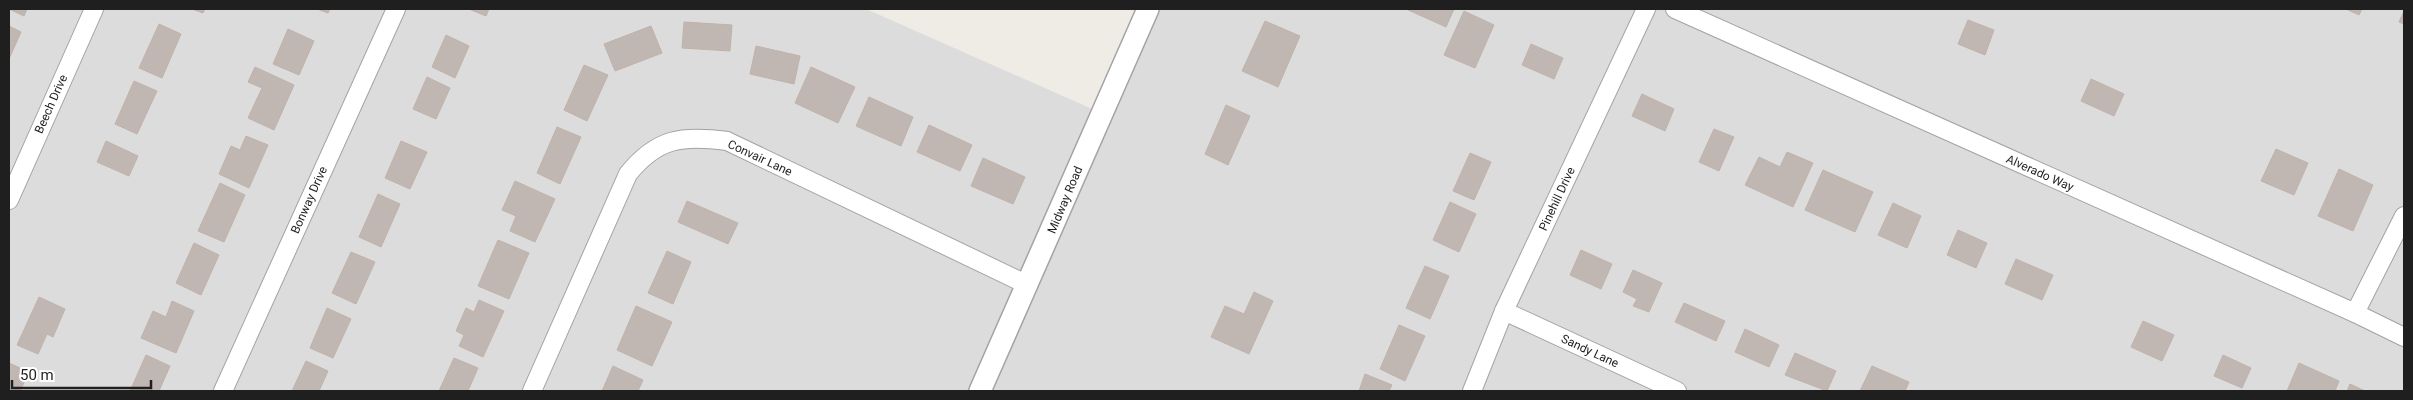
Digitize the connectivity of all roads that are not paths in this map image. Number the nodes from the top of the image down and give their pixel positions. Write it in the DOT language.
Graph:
graph roads {
  1 [pos="94,9"];
  2 [pos="396,9"];
  3 [pos="1148,9"];
  4 [pos="1646,9"];
  5 [pos="1675,9"];
  6 [pos="9,200"];
  7 [pos="2404,216"];
  8 [pos="1028,285"];
  9 [pos="1504,311"];
  10 [pos="2355,313"];
  11 [pos="2404,337"];
  12 [pos="223,391"];
  13 [pos="532,391"];
  14 [pos="980,391"];
  15 [pos="1472,391"];
  16 [pos="1677,391"];
  1 -- 6 [label="street, Beech Drive"];
  2 -- 12 [label="street, Bonway Drive"];
  3 -- 8 [label="street, Midway Road"];
  4 -- 9 [label="street, Pinehill Drive"];
  5 -- 10 [label="street, Alverado Way"];
  7 -- 10 [label="street"];
  8 -- 13 [label="street, Convair Lane"];
  8 -- 14 [label="street, Midway Road"];
  9 -- 15 [label="street, Pinehill Drive"];
  9 -- 16 [label="street, Sandy Lane"];
  10 -- 11 [label="street, Alverado Way"];
}
